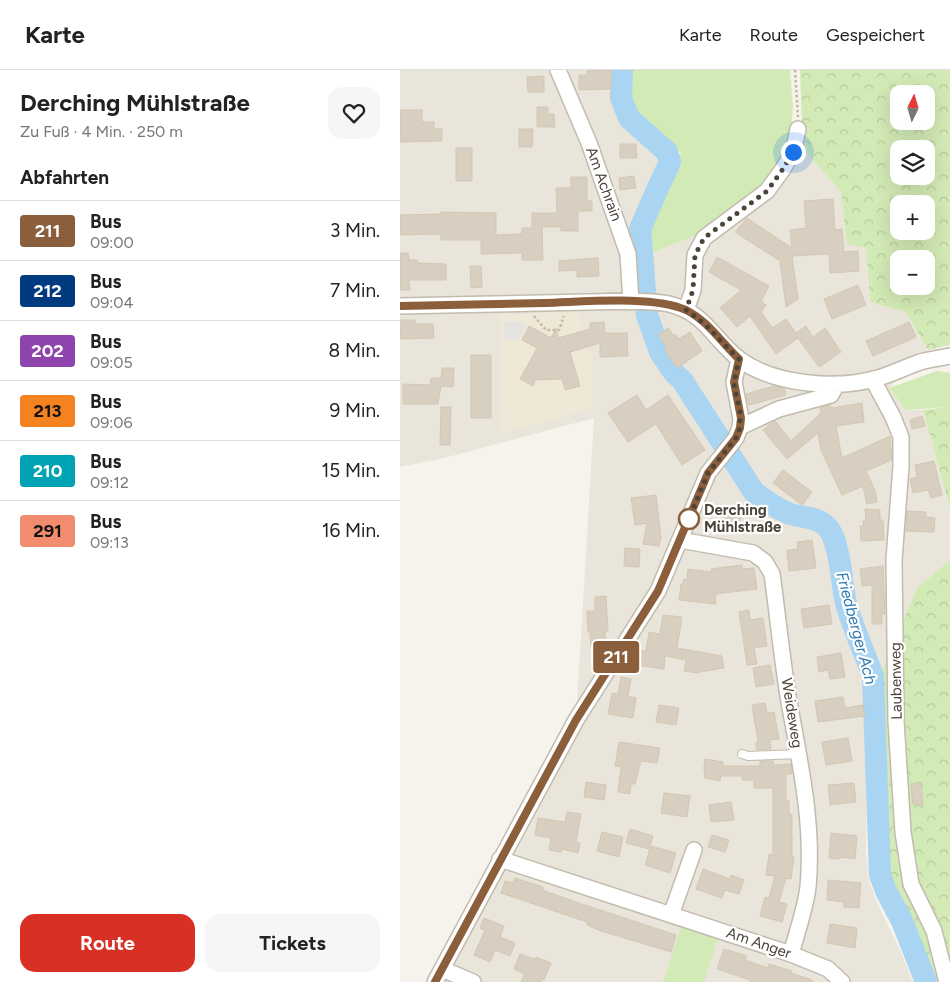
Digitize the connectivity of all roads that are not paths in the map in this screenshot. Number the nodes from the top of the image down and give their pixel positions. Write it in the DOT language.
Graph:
graph roads {
  1 [pos="558,70"];
  2 [pos="798,129"];
  3 [pos="640,302"];
  4 [pos="400,306"];
  5 [pos="686,310"];
  6 [pos="950,356"];
  7 [pos="739,359"];
  8 [pos="873,380"];
  9 [pos="837,384"];
  10 [pos="740,428"];
  11 [pos="680,540"];
  12 [pos="742,754"];
  13 [pos="799,754"];
  14 [pos="694,850"];
  15 [pos="500,859"];
  16 [pos="671,915"];
  17 [pos="791,954"];
  18 [pos="438,976"];
  19 [pos="473,982"];
  20 [pos="842,982"];
  21 [pos="947,982"];
  1 -- 3 [label="street, Am Achrain"];
  2 -- 5 [label="street"];
  3 -- 4 [label="street"];
  3 -- 5 [label="street"];
  5 -- 7 [label="street"];
  6 -- 8 [label="street"];
  7 -- 9 [label="street"];
  7 -- 10 [label="street"];
  8 -- 9 [label="street"];
  8 -- 21 [label="street, Laubenweg"];
  9 -- 10 [label="street"];
  10 -- 11 [label="street"];
  11 -- 13 [label="street, Weideweg"];
  11 -- 15 [label="street"];
  12 -- 13 [label="lane"];
  13 -- 17 [label="street, Weideweg"];
  14 -- 16 [label="street"];
  15 -- 16 [label="street, Am Anger"];
  15 -- 18 [label="street"];
  16 -- 17 [label="street, Am Anger"];
  17 -- 20 [label="street, Am Anger"];
  18 -- 19 [label="street"];
}
